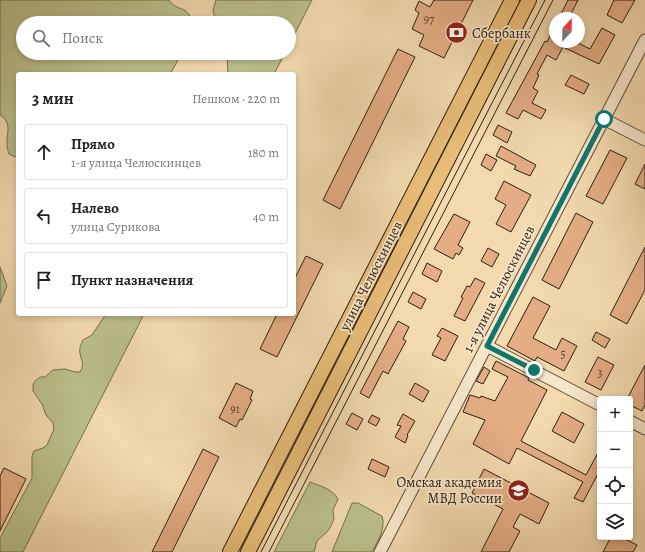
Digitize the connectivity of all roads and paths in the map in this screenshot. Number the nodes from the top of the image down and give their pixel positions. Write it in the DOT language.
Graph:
graph roads {
  1 [pos="511,2"];
  2 [pos="526,5"];
  3 [pos="645,40"];
  4 [pos="604,119"];
  5 [pos="645,140"];
  6 [pos="384,250"];
  7 [pos="398,256"];
  8 [pos="487,346"];
  9 [pos="309,397"];
  10 [pos="597,403"];
  11 [pos="323,404"];
  12 [pos="633,423"];
  13 [pos="645,429"];
  14 [pos="278,458"];
  15 [pos="292,466"];
  16 [pos="230,552"];
  17 [pos="248,552"];
  18 [pos="380,552"];
  1 -- 2 [label="main road"];
  1 -- 6 [label="main road, улица Челюскинцев"];
  2 -- 7 [label="main road, улица Челюскинцев"];
  3 -- 4 [label="street, 1-я улица Челюскинцев"];
  4 -- 5 [label="street"];
  4 -- 8 [label="street, 1-я улица Челюскинцев"];
  6 -- 7 [label="main road"];
  6 -- 9 [label="main road, улица Челюскинцев"];
  7 -- 11 [label="main road, улица Челюскинцев"];
  8 -- 10 [label="street"];
  8 -- 18 [label="street, 1-я улица Челюскинцев"];
  9 -- 11 [label="main road"];
  9 -- 14 [label="main road, улица Челюскинцев"];
  11 -- 15 [label="main road, улица Челюскинцев"];
  12 -- 13 [label="street"];
  14 -- 15 [label="main road"];
  14 -- 16 [label="main road, улица Челюскинцев"];
  15 -- 17 [label="main road, улица Челюскинцев"];
}
